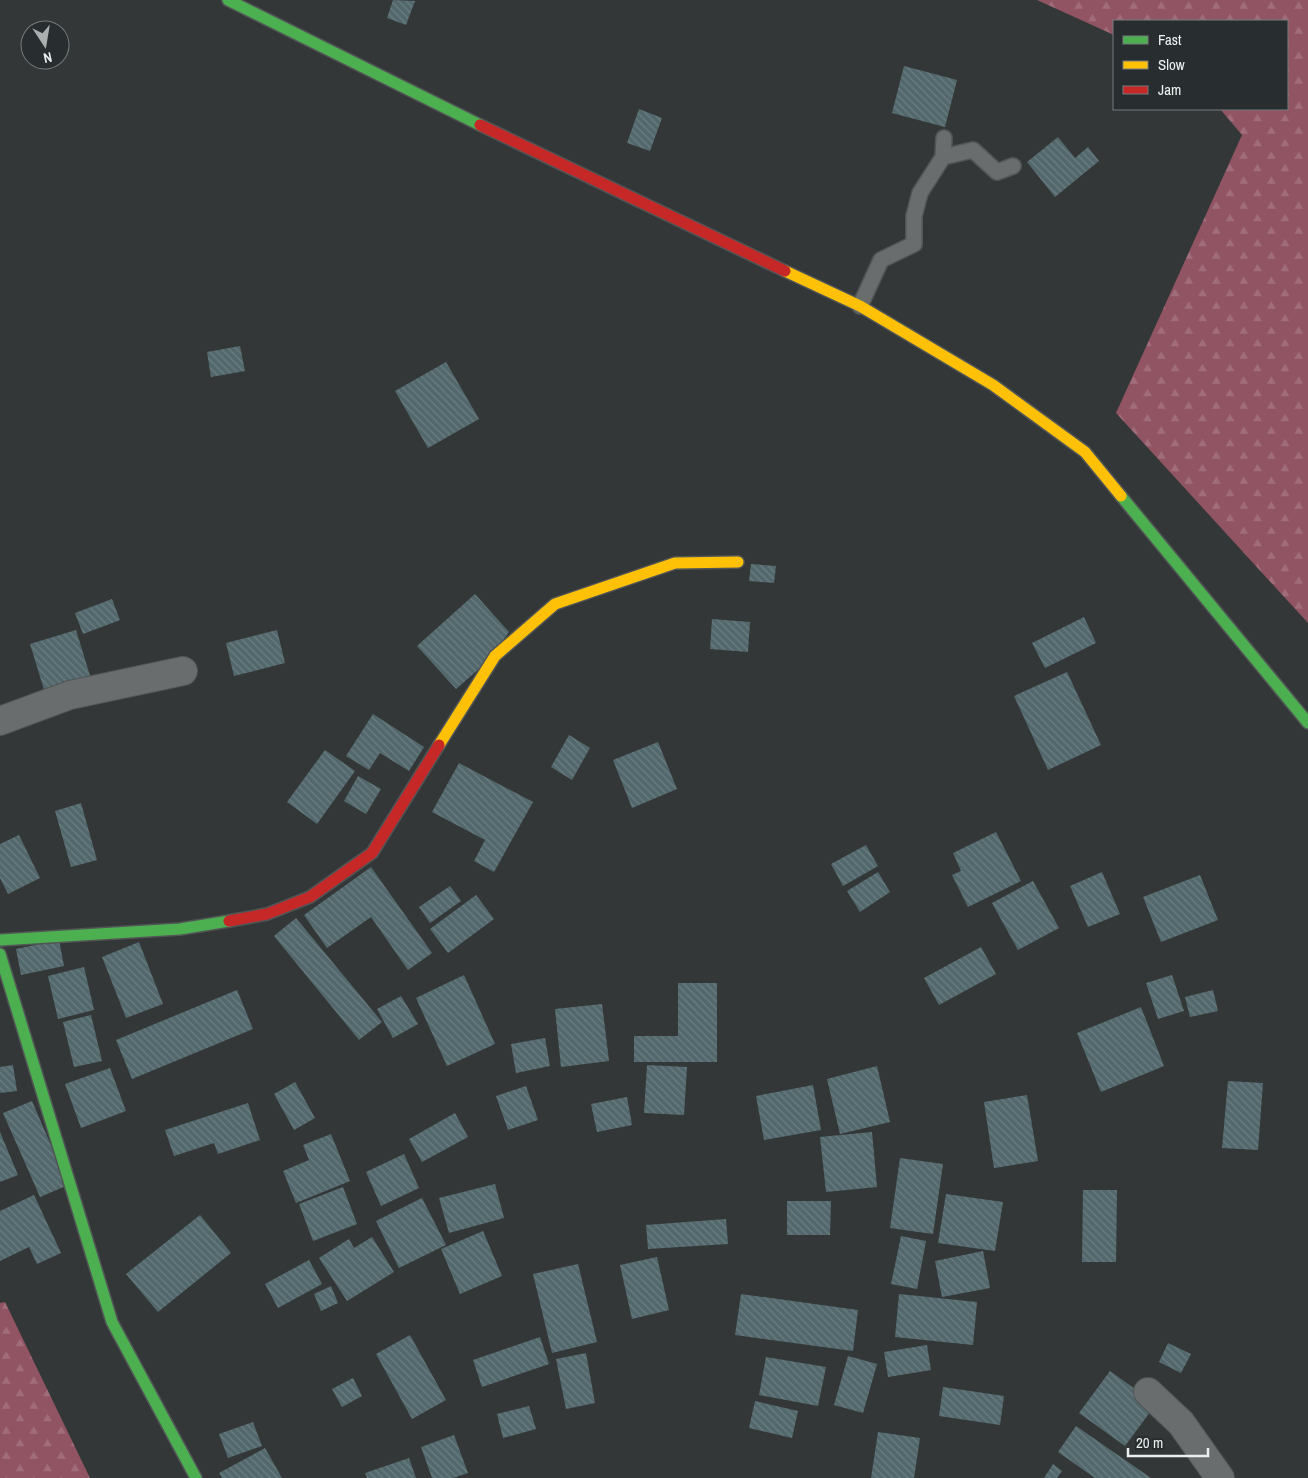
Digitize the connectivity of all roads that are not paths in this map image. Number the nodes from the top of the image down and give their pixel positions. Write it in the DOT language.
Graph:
graph roads {
  1 [pos="228,0"];
  2 [pos="944,138"];
  3 [pos="943,157"];
  4 [pos="1012,166"];
  5 [pos="860,306"];
  6 [pos="738,562"];
  7 [pos="183,671"];
  8 [pos="0,721"];
  9 [pos="1308,723"];
  10 [pos="0,940"];
  11 [pos="0,954"];
  12 [pos="1148,1392"];
  13 [pos="1216,1476"];
  14 [pos="196,1478"];
  1 -- 5 [label="street"];
  2 -- 3 [label="lane"];
  3 -- 4 [label="lane"];
  3 -- 5 [label="lane"];
  5 -- 9 [label="street"];
  6 -- 10 [label="street"];
  7 -- 8 [label="street"];
  11 -- 14 [label="street"];
  12 -- 13 [label="street"];
}
